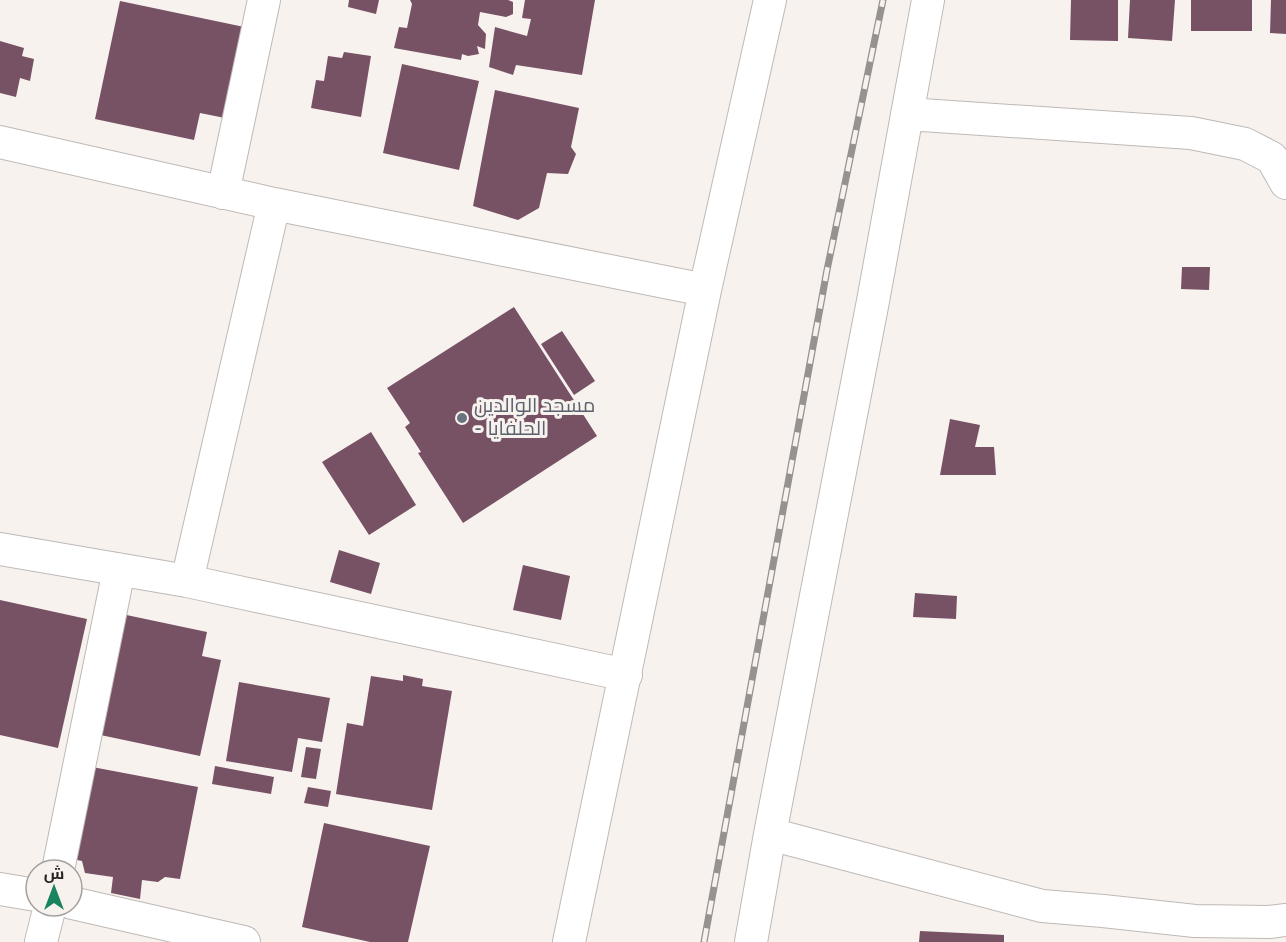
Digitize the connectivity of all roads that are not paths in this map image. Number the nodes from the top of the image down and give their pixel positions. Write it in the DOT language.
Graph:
graph roads {
  1 [pos="264,0"];
  2 [pos="770,0"];
  3 [pos="928,0"];
  4 [pos="907,114"];
  5 [pos="0,142"];
  6 [pos="1286,183"];
  7 [pos="223,193"];
  8 [pos="274,204"];
  9 [pos="705,290"];
  10 [pos="0,549"];
  11 [pos="119,570"];
  12 [pos="187,581"];
  13 [pos="626,675"];
  14 [pos="770,834"];
  15 [pos="60,858"];
  16 [pos="0,889"];
  17 [pos="24,893"];
  18 [pos="84,906"];
  19 [pos="47,918"];
  20 [pos="1286,920"];
  21 [pos="41,942"];
  22 [pos="244,942"];
  23 [pos="569,942"];
  24 [pos="751,942"];
  1 -- 7 [label="street"];
  2 -- 9 [label="street"];
  3 -- 4 [label="street"];
  4 -- 6 [label="street"];
  4 -- 14 [label="street"];
  5 -- 7 [label="street"];
  7 -- 8 [label="street"];
  8 -- 9 [label="street"];
  8 -- 12 [label="street"];
  9 -- 13 [label="street"];
  10 -- 11 [label="street"];
  11 -- 12 [label="street"];
  11 -- 15 [label="street"];
  12 -- 13 [label="street"];
  13 -- 23 [label="street"];
  14 -- 20 [label="street"];
  14 -- 24 [label="street"];
  16 -- 17 [label="street"];
  18 -- 22 [label="street"];
  19 -- 21 [label="street"];
}
